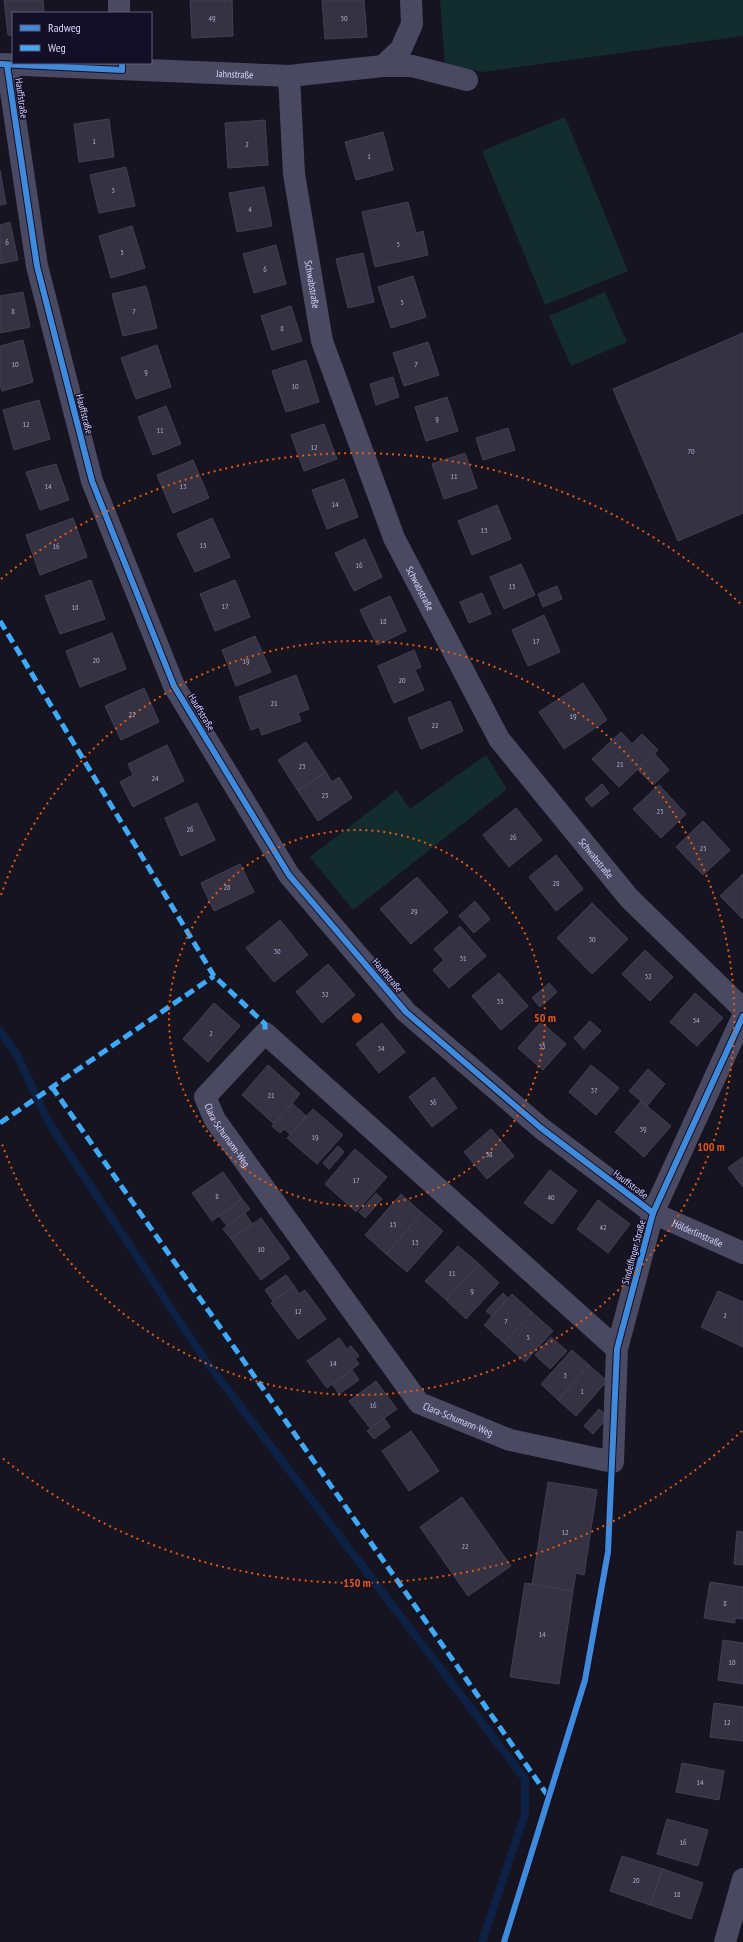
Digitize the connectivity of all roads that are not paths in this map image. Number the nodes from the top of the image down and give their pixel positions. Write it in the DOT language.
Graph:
graph roads {
  1 [pos="119,0"];
  2 [pos="410,0"];
  3 [pos="119,12"];
  4 [pos="4,64"];
  5 [pos="122,66"];
  6 [pos="383,66"];
  7 [pos="289,76"];
  8 [pos="467,80"];
  9 [pos="743,1009"];
  10 [pos="743,1016"];
  11 [pos="653,1213"];
  12 [pos="743,1254"];
  13 [pos="617,1349"];
  14 [pos="613,1462"];
  15 [pos="743,1879"];
  16 [pos="727,1942"];
  1 -- 3 [label="street"];
  2 -- 6 [label="street"];
  4 -- 5 [label="street, Jahnstraße"];
  4 -- 11 [label="street, Hauffstraße"];
  5 -- 7 [label="street, Jahnstraße"];
  6 -- 7 [label="street, Jahnstraße"];
  6 -- 8 [label="street, Jahnstraße"];
  7 -- 9 [label="street, Schwabstraße"];
  10 -- 11 [label="street, Sindelfinger Straße"];
  11 -- 12 [label="street, Hölderlinstraße"];
  11 -- 13 [label="street, Sindelfinger Straße"];
  13 -- 14 [label="street, Sindelfinger Straße"];
  13 -- 14 [label="street, Clara-Schumann-Weg"];
  15 -- 16 [label="street"];
}
